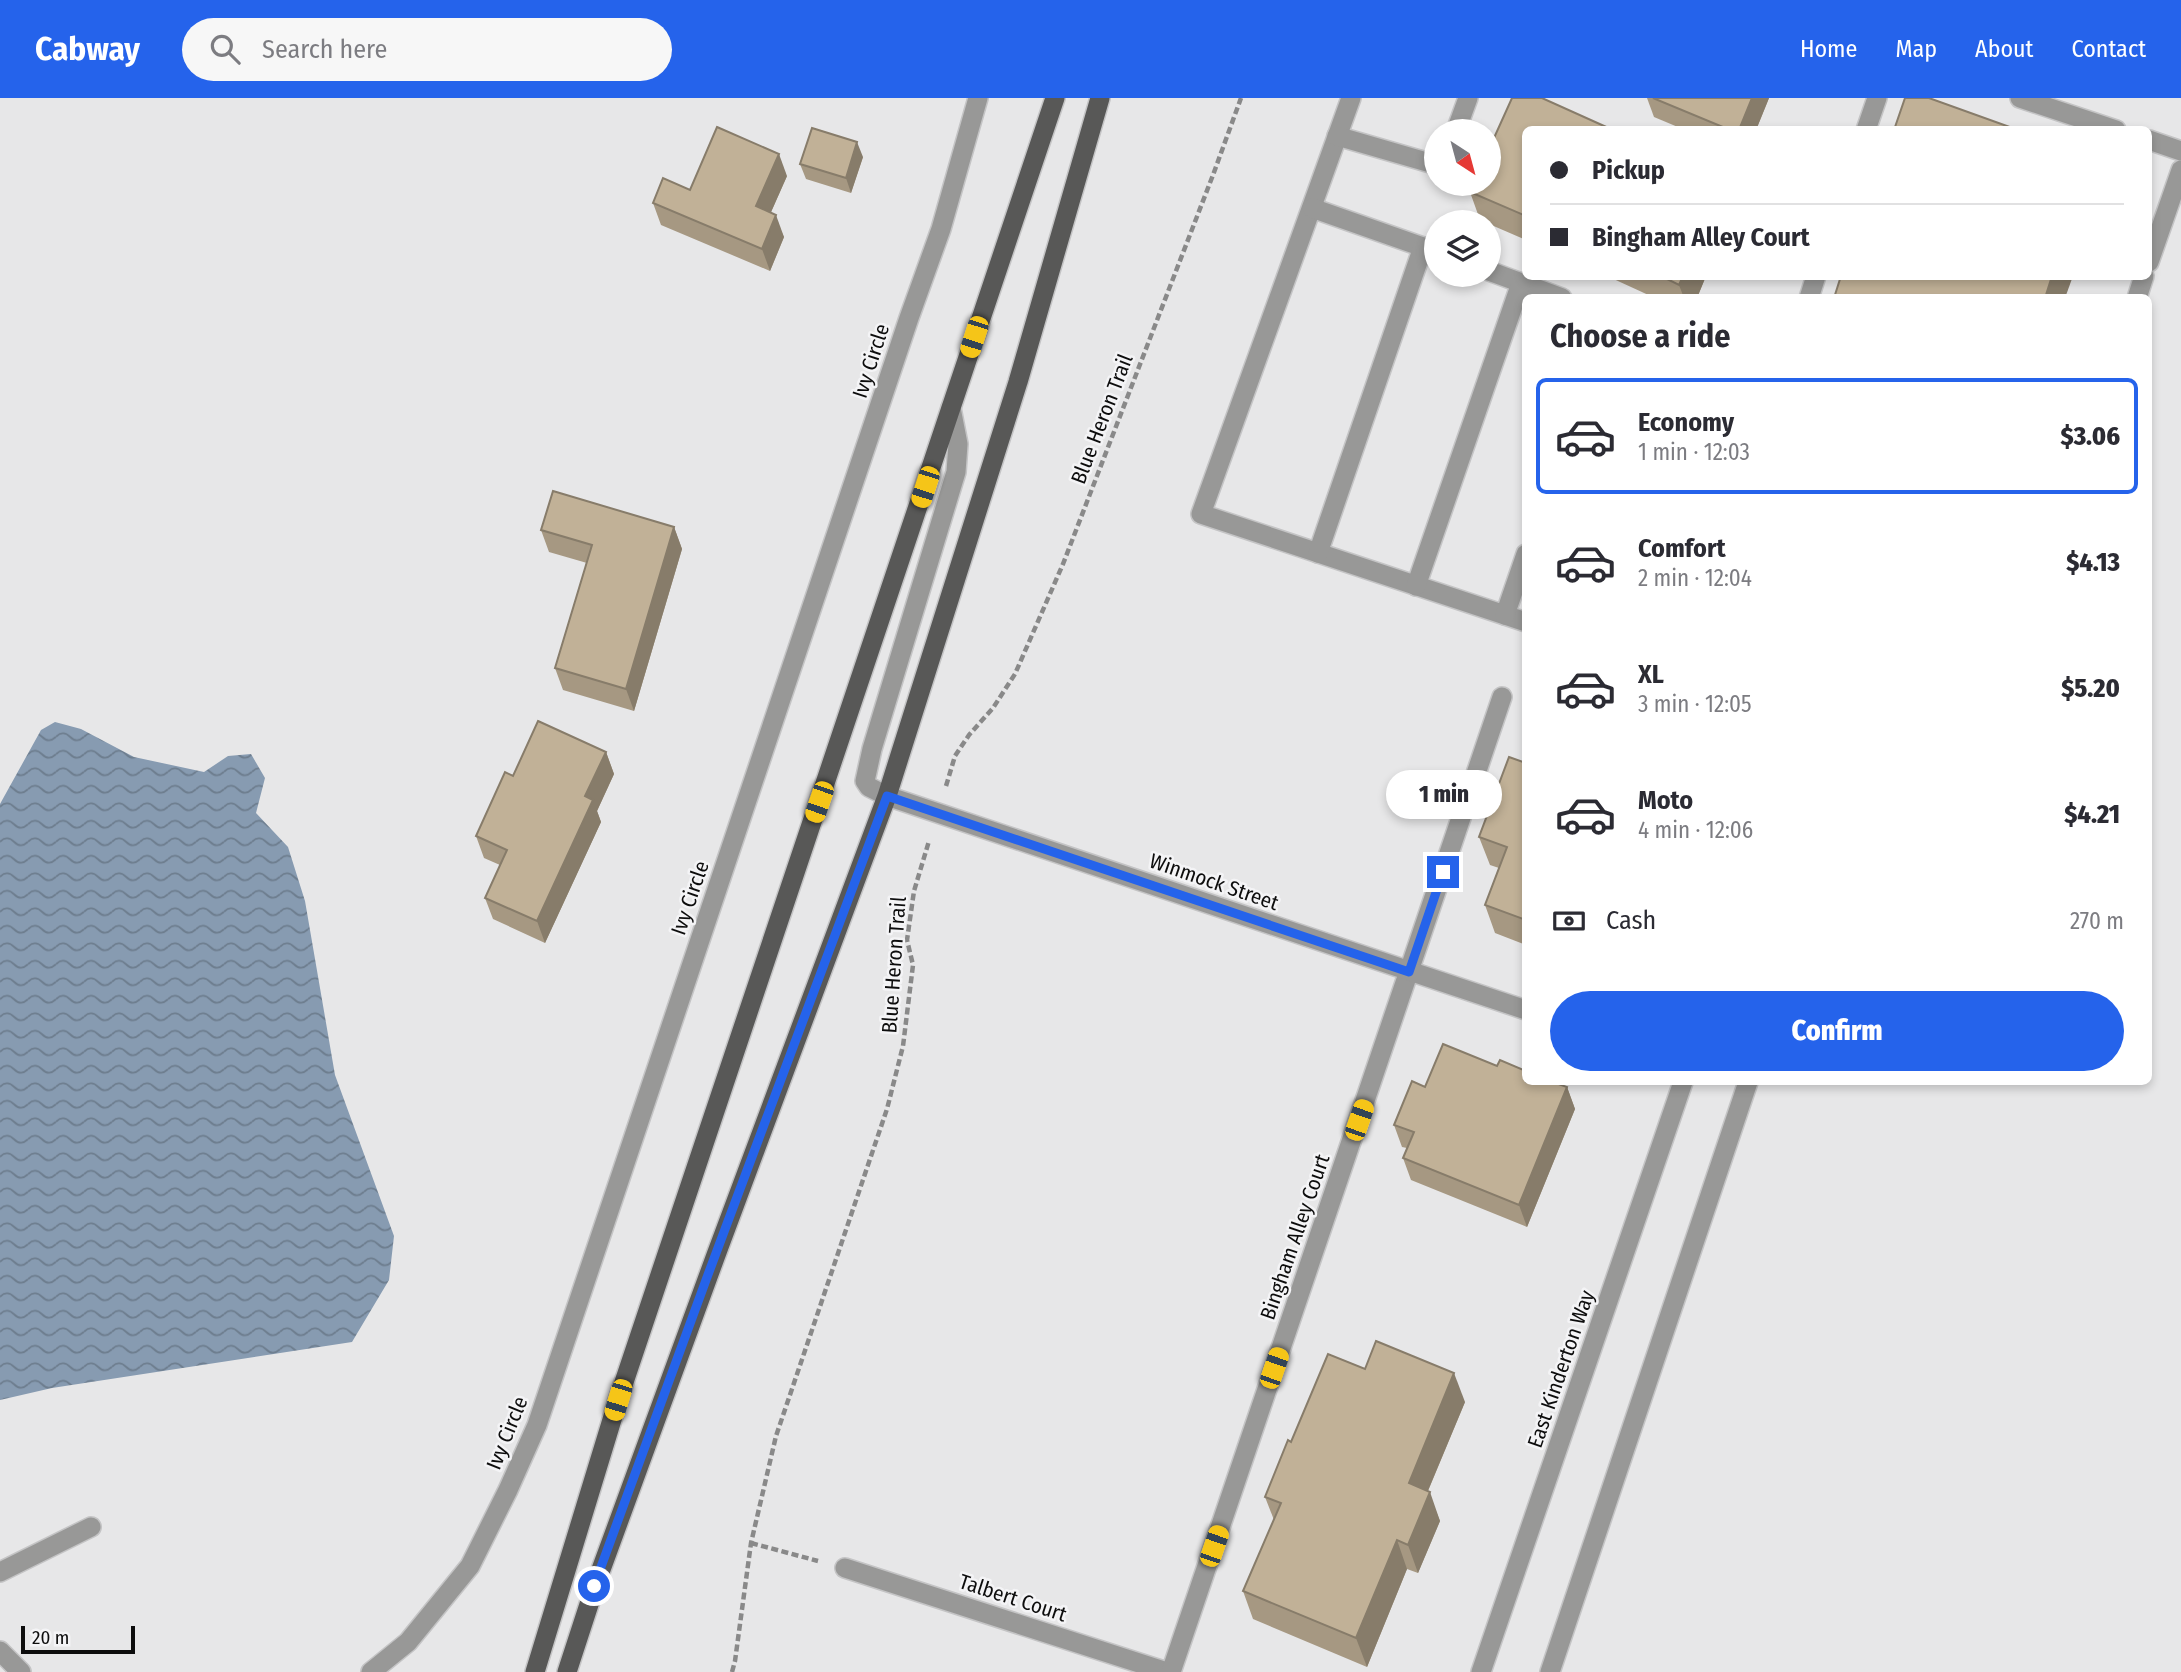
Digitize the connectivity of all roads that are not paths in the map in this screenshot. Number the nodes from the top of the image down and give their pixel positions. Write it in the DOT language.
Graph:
graph roads {
  1 [pos="978,98"];
  2 [pos="1055,98"];
  3 [pos="1100,98"];
  4 [pos="1351,98"];
  5 [pos="1468,98"];
  6 [pos="1877,98"];
  7 [pos="2020,98"];
  8 [pos="1460,119"];
  9 [pos="1867,126"];
  10 [pos="2104,126"];
  11 [pos="1337,136"];
  12 [pos="2152,141"];
  13 [pos="2181,151"];
  14 [pos="1424,161"];
  15 [pos="2181,170"];
  16 [pos="1312,208"];
  17 [pos="1424,248"];
  18 [pos="2152,253"];
  19 [pos="1424,266"];
  20 [pos="1501,276"];
  21 [pos="1521,283"];
  22 [pos="1551,294"];
  23 [pos="951,408"];
  24 [pos="1318,553"];
  25 [pos="1522,566"];
  26 [pos="1416,586"];
  27 [pos="1505,615"];
  28 [pos="1522,621"];
  29 [pos="1502,697"];
  30 [pos="887,796"];
  31 [pos="1409,972"];
  32 [pos="1522,1009"];
  33 [pos="1682,1085"];
  34 [pos="1747,1085"];
  35 [pos="91,1527"];
  36 [pos="845,1568"];
  37 [pos="0,1572"];
  38 [pos="0,1651"];
  39 [pos="21,1672"];
  40 [pos="371,1672"];
  41 [pos="535,1672"];
  42 [pos="567,1672"];
  43 [pos="1169,1672"];
  44 [pos="1481,1672"];
  45 [pos="1550,1672"];
  1 -- 40 [label="street, Ivy Circle"];
  2 -- 23 [label="main road"];
  3 -- 30 [label="main road"];
  4 -- 11 [label="street"];
  5 -- 8 [label="street"];
  6 -- 9 [label="street"];
  7 -- 10 [label="street"];
  11 -- 14 [label="street"];
  11 -- 16 [label="street"];
  12 -- 13 [label="street"];
  15 -- 18 [label="street"];
  16 -- 17 [label="street"];
  16 -- 24 [label="street"];
  19 -- 24 [label="street"];
  20 -- 21 [label="street"];
  21 -- 22 [label="street"];
  21 -- 26 [label="street"];
  23 -- 30 [label="street"];
  23 -- 41 [label="main road"];
  24 -- 26 [label="street"];
  25 -- 27 [label="street"];
  26 -- 27 [label="street"];
  27 -- 28 [label="street"];
  29 -- 31 [label="street, Bingham Alley Court"];
  30 -- 31 [label="street, Winmock Street"];
  30 -- 42 [label="main road"];
  31 -- 32 [label="street, Winmock Street"];
  31 -- 43 [label="street, Bingham Alley Court"];
  33 -- 44 [label="street, East Kinderton Way"];
  34 -- 45 [label="street"];
  35 -- 37 [label="street"];
  36 -- 43 [label="street, Talbert Court"];
  38 -- 39 [label="street"];
}
